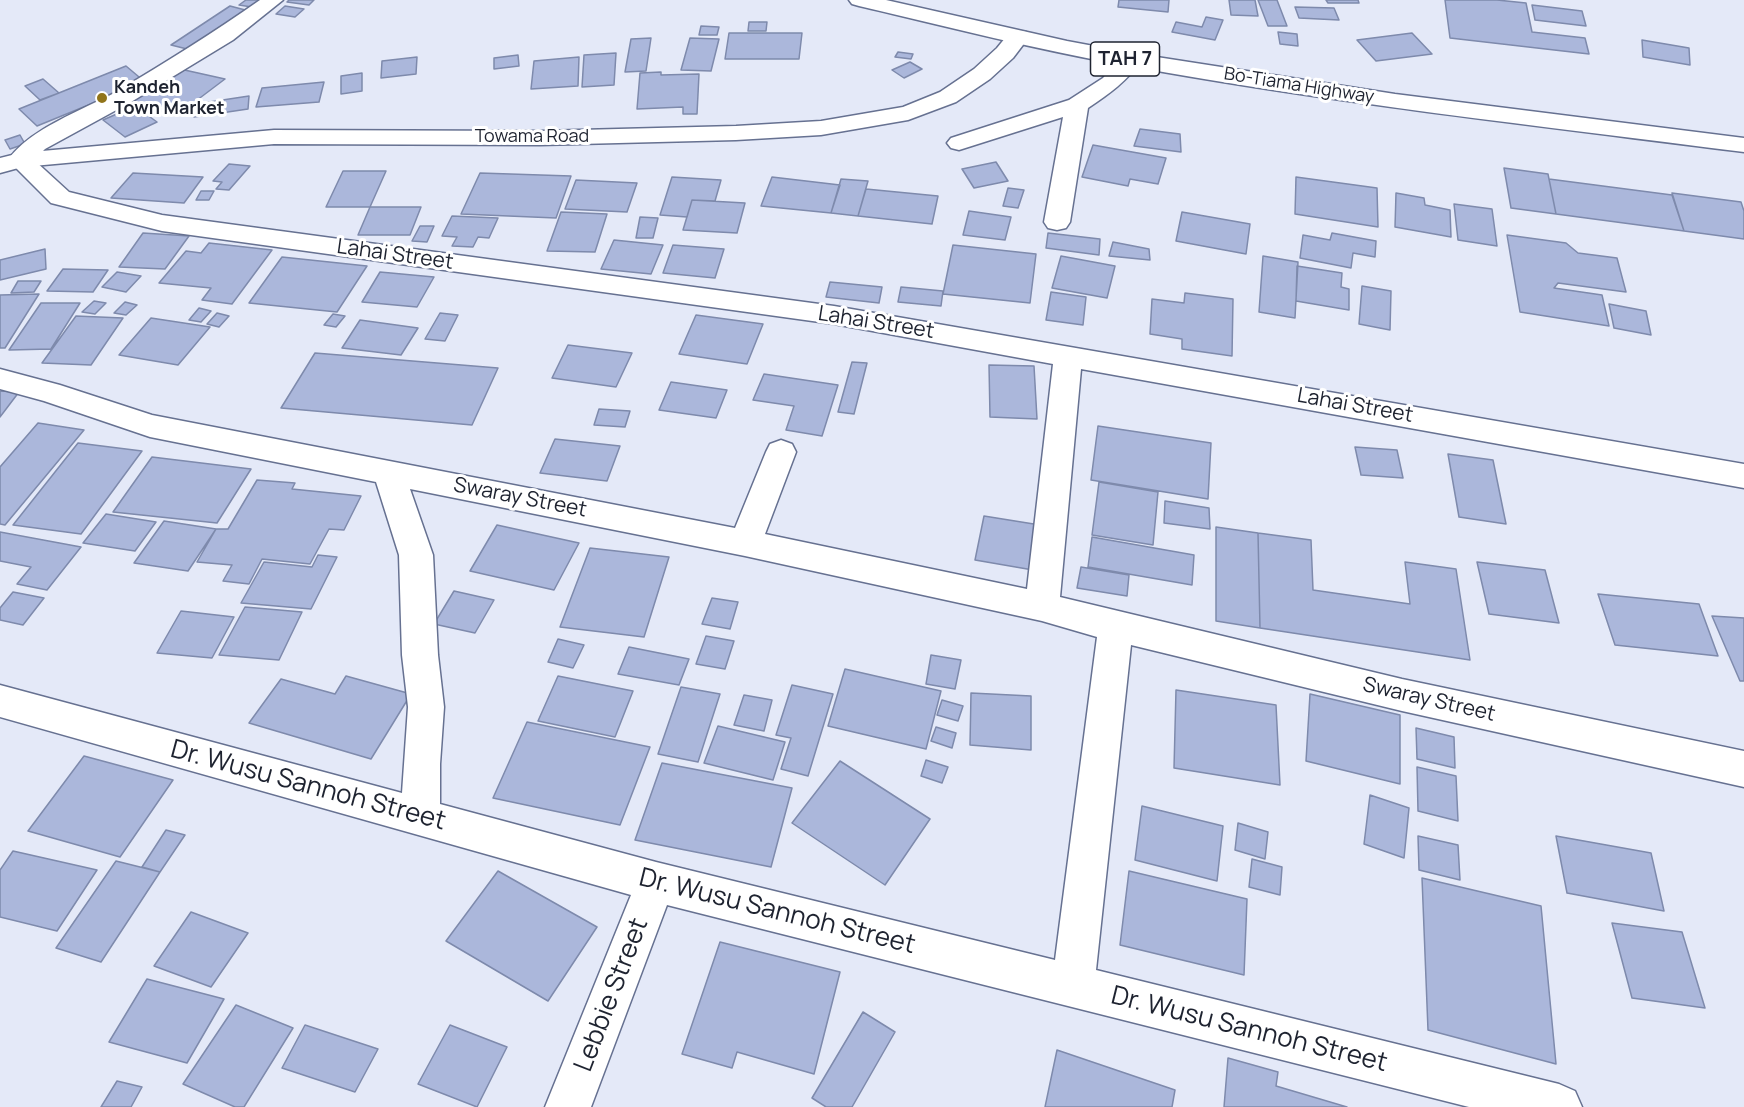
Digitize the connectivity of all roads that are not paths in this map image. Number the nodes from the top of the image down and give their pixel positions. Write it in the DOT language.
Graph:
graph roads {
  1 [pos="273,0"];
  2 [pos="859,0"];
  3 [pos="1018,37"];
  4 [pos="1131,60"];
  5 [pos="1077,105"];
  6 [pos="959,144"];
  7 [pos="1744,145"];
  8 [pos="10,163"];
  9 [pos="1057,222"];
  10 [pos="1068,355"];
  11 [pos="0,380"];
  12 [pos="781,452"];
  13 [pos="389,473"];
  14 [pos="1744,476"];
  15 [pos="745,543"];
  16 [pos="1042,607"];
  17 [pos="1116,627"];
  18 [pos="0,701"];
  19 [pos="1744,769"];
  20 [pos="422,817"];
  21 [pos="656,882"];
  22 [pos="1074,986"];
  23 [pos="568,1107"];
  24 [pos="1559,1107"];
  1 -- 8 [label="main road"];
  2 -- 3 [label="main road, Bo-Tiama Highway / TAH 7"];
  3 -- 4 [label="main road, Bo-Tiama Highway / TAH 7"];
  3 -- 8 [label="main road, Towama Road"];
  4 -- 5 [label="main road"];
  4 -- 7 [label="main road, Bo-Tiama Highway / TAH 7"];
  5 -- 6 [label="main road"];
  5 -- 9 [label="main road"];
  8 -- 10 [label="main road, Lahai Street"];
  10 -- 14 [label="main road, Lahai Street"];
  10 -- 16 [label="main road"];
  11 -- 13 [label="main road, Swaray Street"];
  12 -- 15 [label="main road"];
  13 -- 15 [label="main road, Swaray Street"];
  13 -- 20 [label="main road"];
  15 -- 16 [label="main road, Swaray Street"];
  16 -- 17 [label="main road, Swaray Street"];
  17 -- 19 [label="main road, Swaray Street"];
  17 -- 22 [label="main road"];
  18 -- 20 [label="main road, Dr. Wusu Sannoh Street"];
  20 -- 21 [label="main road, Dr. Wusu Sannoh Street"];
  21 -- 22 [label="main road, Dr. Wusu Sannoh Street"];
  21 -- 23 [label="main road, Lebbie Street"];
  22 -- 24 [label="main road, Dr. Wusu Sannoh Street"];
}
